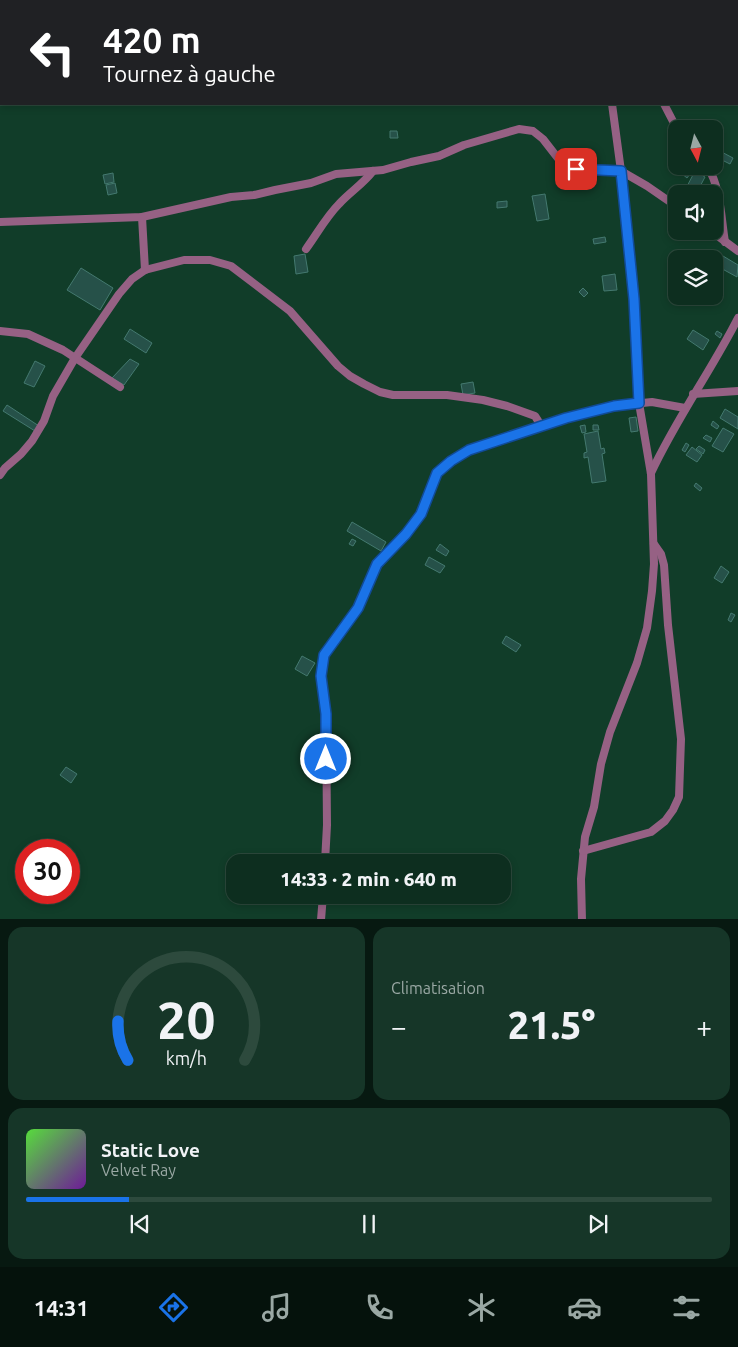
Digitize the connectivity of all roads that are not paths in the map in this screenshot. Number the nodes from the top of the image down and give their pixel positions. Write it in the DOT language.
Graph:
graph roads {
  1 [pos="612,105"];
  2 [pos="665,105"];
  3 [pos="672,120"];
  4 [pos="373,171"];
  5 [pos="621,171"];
  6 [pos="712,175"];
  7 [pos="668,200"];
  8 [pos="142,217"];
  9 [pos="0,222"];
  10 [pos="722,240"];
  11 [pos="724,242"];
  12 [pos="306,249"];
  13 [pos="738,251"];
  14 [pos="145,270"];
  15 [pos="738,318"];
  16 [pos="1,332"];
  17 [pos="74,358"];
  18 [pos="120,387"];
  19 [pos="738,391"];
  20 [pos="694,394"];
  21 [pos="639,403"];
  22 [pos="685,408"];
  23 [pos="542,427"];
  24 [pos="651,474"];
  25 [pos="0,475"];
  26 [pos="654,543"];
  27 [pos="583,850"];
  28 [pos="325,854"];
  29 [pos="322,904"];
  30 [pos="321,919"];
  31 [pos="582,919"];
  1 -- 5 [label="street"];
  2 -- 3 [label="street"];
  4 -- 5 [label="street"];
  4 -- 8 [label="street"];
  4 -- 12 [label="street"];
  5 -- 7 [label="street"];
  5 -- 21 [label="street"];
  6 -- 11 [label="street"];
  8 -- 9 [label="street"];
  8 -- 14 [label="street"];
  10 -- 11 [label="street"];
  11 -- 13 [label="street"];
  14 -- 17 [label="street"];
  14 -- 23 [label="street"];
  15 -- 20 [label="street"];
  16 -- 17 [label="street"];
  17 -- 18 [label="street"];
  17 -- 25 [label="street"];
  19 -- 20 [label="street"];
  20 -- 22 [label="street"];
  21 -- 22 [label="street"];
  21 -- 23 [label="street"];
  21 -- 24 [label="street"];
  22 -- 24 [label="street"];
  23 -- 28 [label="street"];
  24 -- 26 [label="street"];
  26 -- 27 [label="street"];
  26 -- 27 [label="street"];
  27 -- 31 [label="street"];
  29 -- 30 [label="street"];
}
